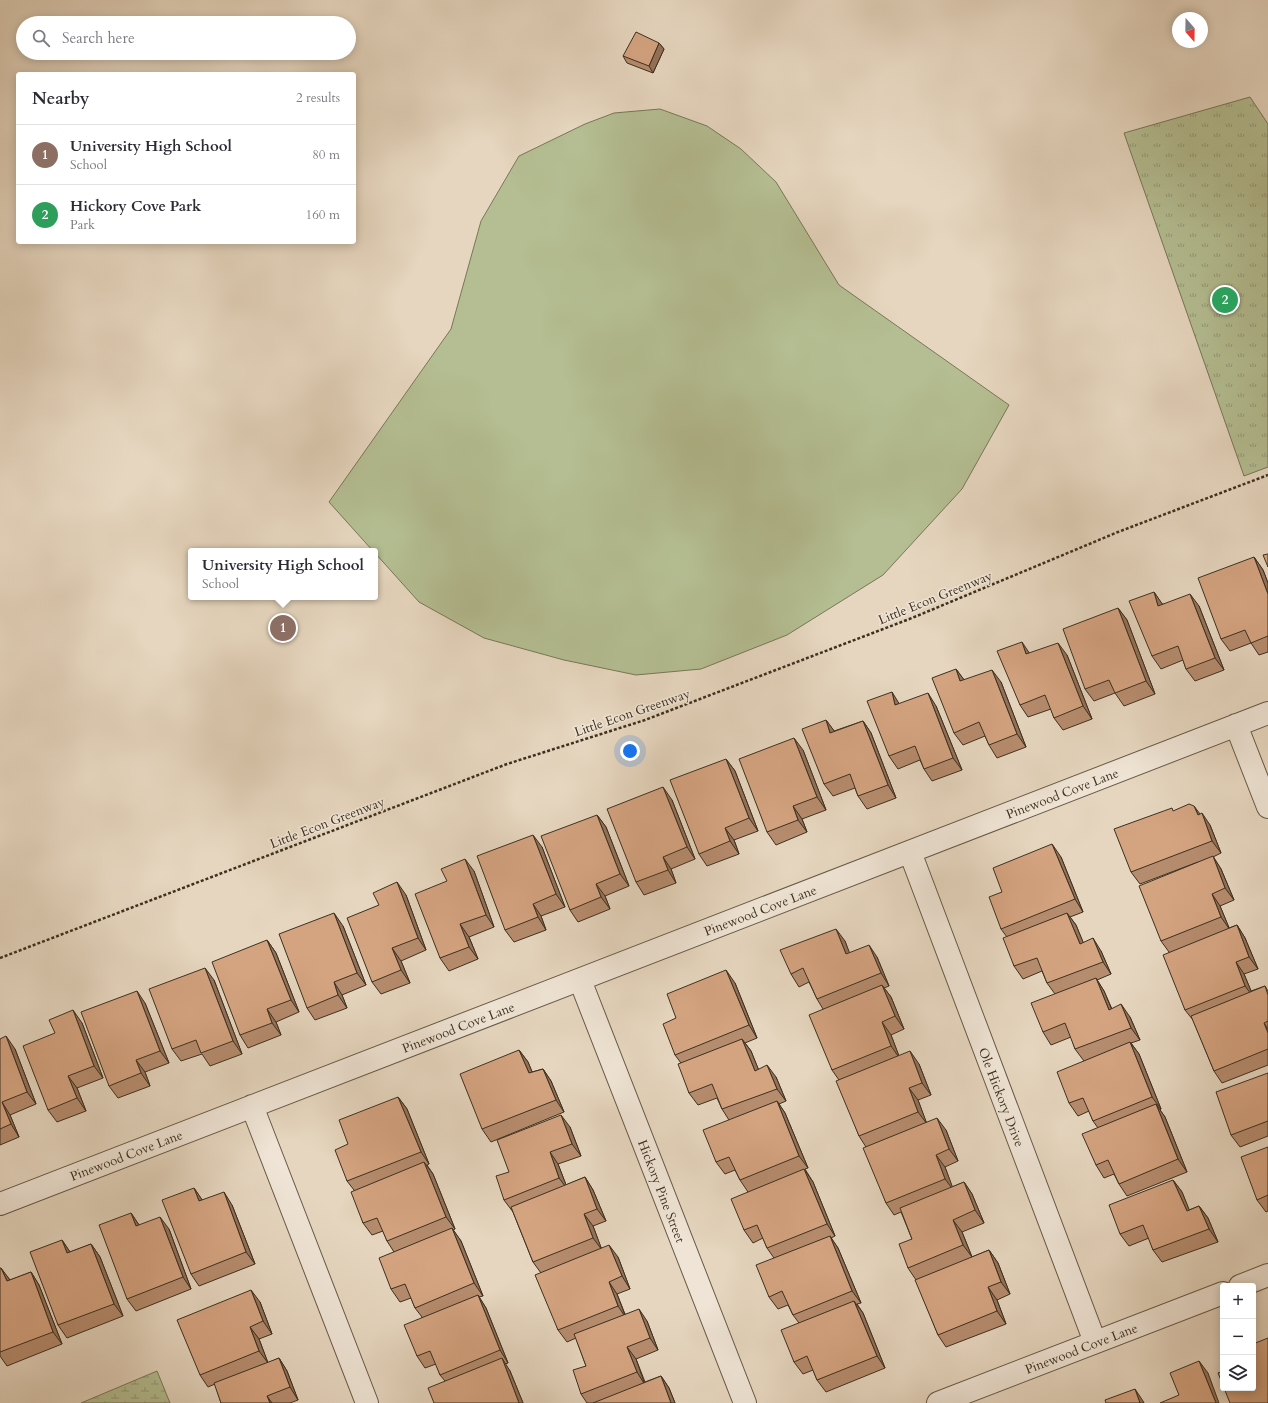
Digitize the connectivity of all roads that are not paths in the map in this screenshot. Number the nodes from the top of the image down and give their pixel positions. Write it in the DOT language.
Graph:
graph roads {
  1 [pos="1268,713"];
  2 [pos="1236,725"];
  3 [pos="1268,808"];
  4 [pos="910,852"];
  5 [pos="580,980"];
  6 [pos="252,1106"];
  7 [pos="0,1204"];
  8 [pos="1268,1275"];
  9 [pos="1248,1283"];
  10 [pos="1220,1294"];
  11 [pos="1095,1342"];
  12 [pos="367,1403"];
  13 [pos="745,1403"];
  14 [pos="938,1403"];
  1 -- 2 [label="street, Pinewood Cove Lane"];
  2 -- 3 [label="street"];
  2 -- 4 [label="street, Pinewood Cove Lane"];
  4 -- 5 [label="street, Pinewood Cove Lane"];
  4 -- 11 [label="street, Ole Hickory Drive"];
  5 -- 6 [label="street, Pinewood Cove Lane"];
  5 -- 13 [label="street, Hickory Pine Street"];
  6 -- 7 [label="street, Pinewood Cove Lane"];
  6 -- 12 [label="street"];
  8 -- 9 [label="street"];
  10 -- 11 [label="street, Pinewood Cove Lane"];
  11 -- 14 [label="street, Pinewood Cove Lane"];
}
